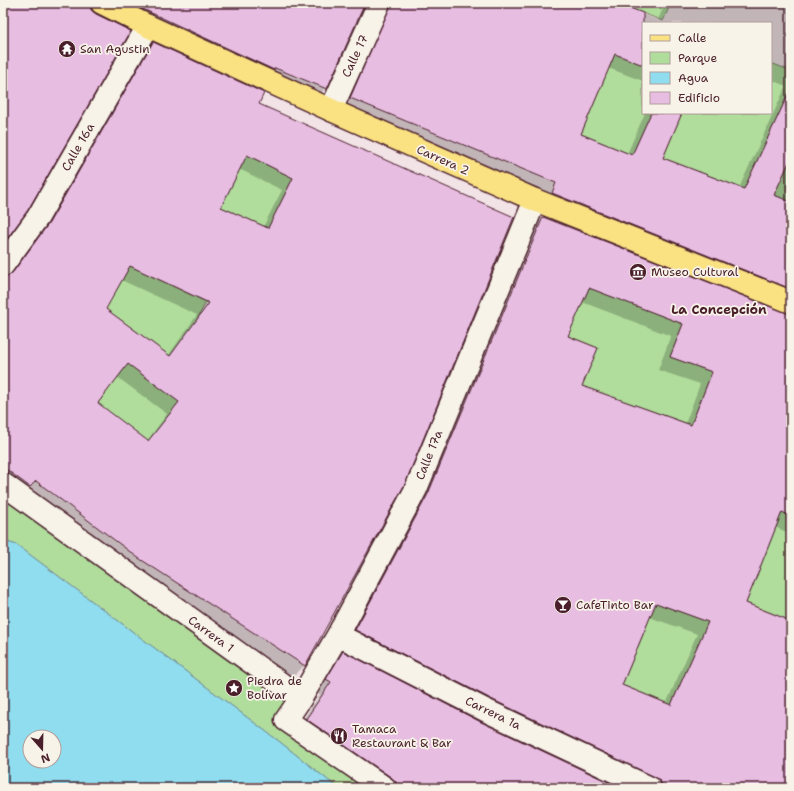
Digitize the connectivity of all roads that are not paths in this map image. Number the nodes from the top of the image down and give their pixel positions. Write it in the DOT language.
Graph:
graph roads {
  1 [pos="102,3"];
  2 [pos="379,3"];
  3 [pos="148,26"];
  4 [pos="330,110"];
  5 [pos="534,200"];
  6 [pos="3,265"];
  7 [pos="791,302"];
  8 [pos="3,484"];
  9 [pos="338,635"];
  10 [pos="301,698"];
  11 [pos="385,788"];
  12 [pos="650,788"];
  1 -- 3 [label="main road, Carrera 2"];
  2 -- 4 [label="street, Calle 17"];
  3 -- 4 [label="main road, Carrera 2"];
  3 -- 6 [label="street, Calle 16a"];
  4 -- 5 [label="main road, Carrera 2"];
  5 -- 7 [label="main road, Carrera 2"];
  5 -- 9 [label="street, Calle 17a"];
  8 -- 10 [label="street, Carrera 1"];
  9 -- 10 [label="street, Calle 17a"];
  9 -- 12 [label="street, Carrera 1a"];
  10 -- 11 [label="street"];
}
